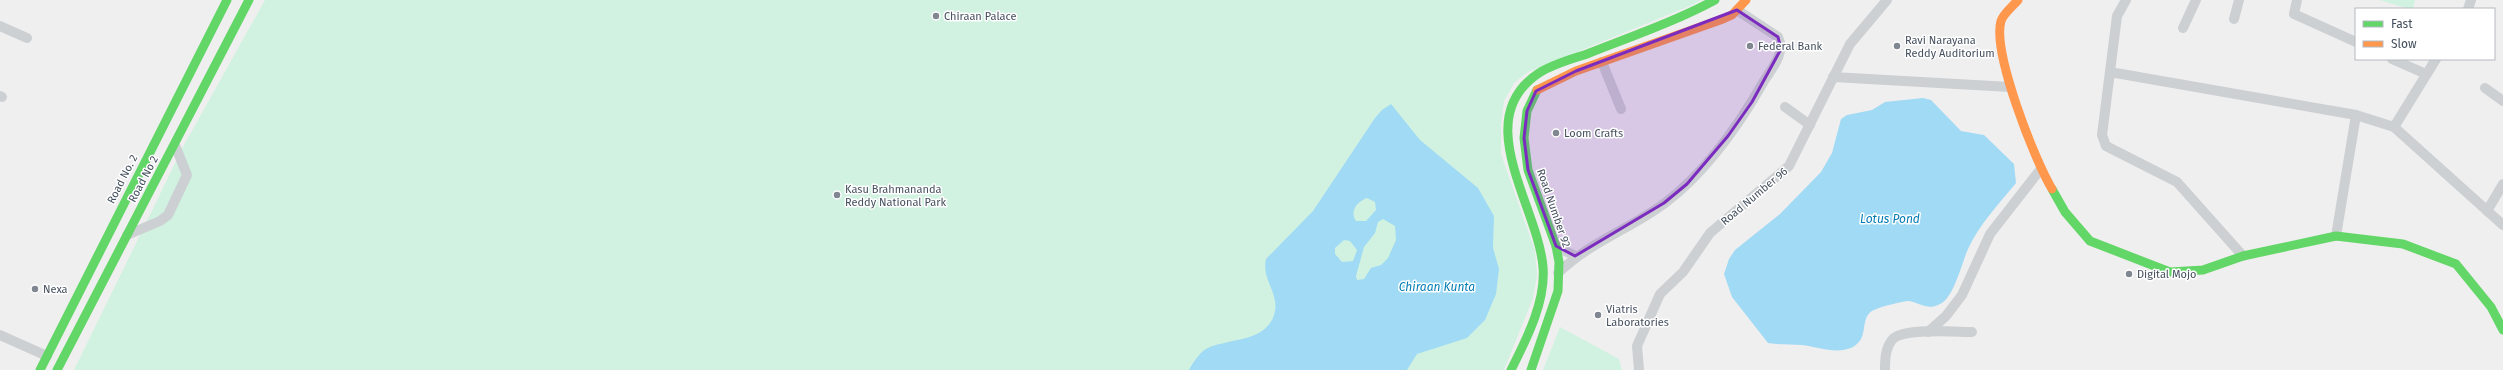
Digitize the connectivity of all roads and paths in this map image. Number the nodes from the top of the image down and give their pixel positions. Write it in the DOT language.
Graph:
graph roads {
  1 [pos="227,0"];
  2 [pos="249,0"];
  3 [pos="1715,0"];
  4 [pos="1746,0"];
  5 [pos="1887,0"];
  6 [pos="2018,0"];
  7 [pos="2126,0"];
  8 [pos="2196,0"];
  9 [pos="2239,0"];
  10 [pos="2297,0"];
  11 [pos="1737,10"];
  12 [pos="2234,19"];
  13 [pos="0,26"];
  14 [pos="2183,28"];
  15 [pos="27,38"];
  16 [pos="2355,42"];
  17 [pos="2394,60"];
  18 [pos="2435,60"];
  19 [pos="1602,62"];
  20 [pos="2110,72"];
  21 [pos="2426,74"];
  22 [pos="1834,78"];
  23 [pos="2010,87"];
  24 [pos="2485,88"];
  25 [pos="2503,101"];
  26 [pos="1785,107"];
  27 [pos="1621,109"];
  28 [pos="2356,115"];
  29 [pos="1810,125"];
  30 [pos="2394,127"];
  31 [pos="175,145"];
  32 [pos="2040,170"];
  33 [pos="2503,184"];
  34 [pos="2487,210"];
  35 [pos="2503,225"];
  36 [pos="126,235"];
  37 [pos="2336,236"];
  38 [pos="1556,246"];
  39 [pos="1575,256"];
  40 [pos="2243,256"];
  41 [pos="1558,273"];
  42 [pos="2503,330"];
  43 [pos="1928,332"];
  44 [pos="1972,332"];
  45 [pos="0,335"];
  46 [pos="47,356"];
  47 [pos="40,370"];
  48 [pos="57,370"];
  49 [pos="1511,370"];
  50 [pos="1531,370"];
  51 [pos="1639,370"];
  52 [pos="1885,370"];
  1 -- 46 [label="main road, Road No. 2"];
  2 -- 31 [label="main road, Road No 2"];
  3 -- 49 [label="main road"];
  4 -- 11 [label="main road, Road Number 92"];
  5 -- 22 [label="street, Road Number 96"];
  6 -- 23 [label="main road"];
  7 -- 20 [label="street"];
  8 -- 14 [label="street"];
  9 -- 12 [label="street"];
  10 -- 16 [label="street"];
  11 -- 19 [label="main road, Road Number 92"];
  11 -- 39 [label="street"];
  13 -- 15 [label="street"];
  17 -- 21 [label="street"];
  18 -- 21 [label="street"];
  19 -- 27 [label="street"];
  19 -- 38 [label="main road, Road Number 92"];
  20 -- 28 [label="street"];
  20 -- 40 [label="street"];
  21 -- 30 [label="street"];
  22 -- 23 [label="street"];
  22 -- 29 [label="street, Road Number 96"];
  23 -- 32 [label="main road"];
  24 -- 25 [label="street"];
  26 -- 29 [label="street"];
  28 -- 30 [label="street"];
  28 -- 37 [label="street"];
  29 -- 51 [label="street, Road Number 96"];
  30 -- 34 [label="street"];
  31 -- 36 [label="main road, Road No 2"];
  31 -- 36 [label="street"];
  32 -- 40 [label="main road"];
  32 -- 43 [label="street"];
  33 -- 34 [label="street"];
  34 -- 35 [label="street"];
  36 -- 48 [label="main road, Road No 2"];
  37 -- 40 [label="main road"];
  37 -- 42 [label="main road"];
  38 -- 39 [label="street"];
  38 -- 41 [label="main road, Road Number 92"];
  39 -- 41 [label="street"];
  41 -- 50 [label="main road, Road Number 92"];
  43 -- 44 [label="street"];
  43 -- 52 [label="street"];
  45 -- 46 [label="street"];
  46 -- 47 [label="main road, Road No. 2"];
}
